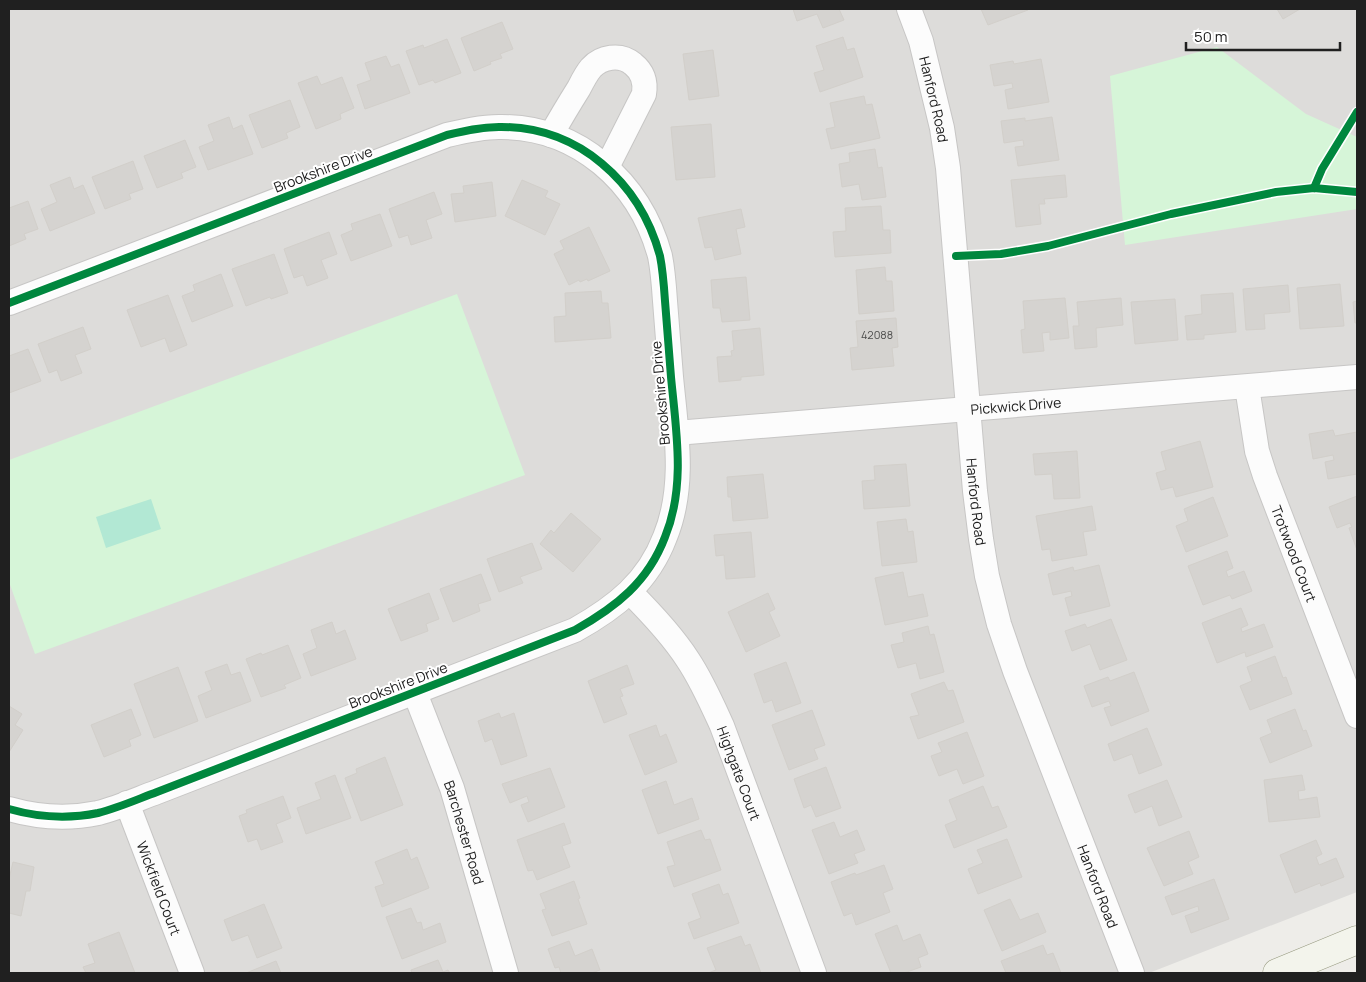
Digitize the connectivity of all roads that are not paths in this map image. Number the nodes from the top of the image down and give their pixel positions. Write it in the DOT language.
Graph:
graph roads {
  1 [pos="909,9"];
  2 [pos="551,135"];
  3 [pos="607,167"];
  4 [pos="9,303"];
  5 [pos="1357,377"];
  6 [pos="1247,386"];
  7 [pos="969,409"];
  8 [pos="676,433"];
  9 [pos="630,592"];
  10 [pos="415,693"];
  11 [pos="1357,716"];
  12 [pos="127,803"];
  13 [pos="9,809"];
  14 [pos="1357,940"];
  15 [pos="192,973"];
  16 [pos="506,973"];
  17 [pos="814,973"];
  18 [pos="1132,973"];
  19 [pos="1277,973"];
  1 -- 7 [label="street, Hanford Road"];
  2 -- 3 [label="street, Brookshire Drive"];
  2 -- 3 [label="street"];
  2 -- 4 [label="street, Brookshire Drive"];
  3 -- 8 [label="street, Brookshire Drive"];
  5 -- 6 [label="street, Pickwick Drive"];
  6 -- 7 [label="street, Pickwick Drive"];
  6 -- 11 [label="street, Trotwood Court"];
  7 -- 8 [label="street, Pickwick Drive"];
  7 -- 18 [label="street, Hanford Road"];
  8 -- 9 [label="street, Brookshire Drive"];
  9 -- 10 [label="street, Brookshire Drive"];
  9 -- 17 [label="street, Highgate Court"];
  10 -- 12 [label="street, Brookshire Drive"];
  10 -- 16 [label="street, Barchester Road"];
  12 -- 13 [label="street, Brookshire Drive"];
  12 -- 15 [label="street, Wickfield Court"];
  14 -- 19 [label="street"];
}
